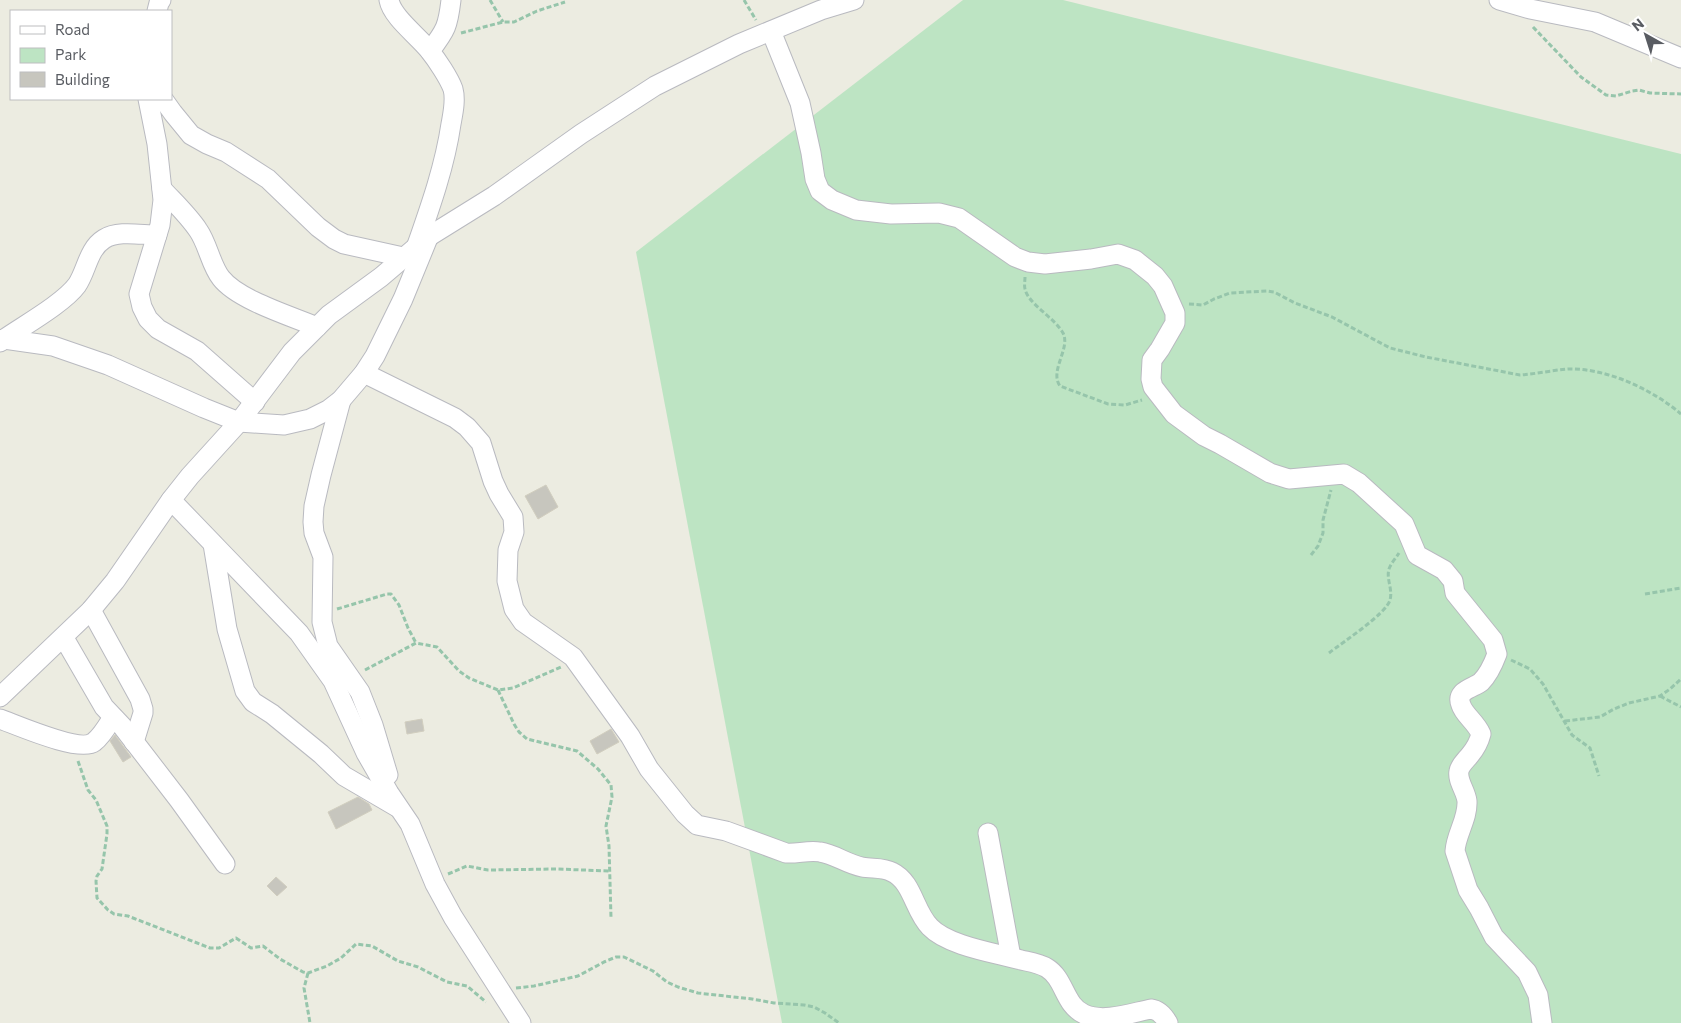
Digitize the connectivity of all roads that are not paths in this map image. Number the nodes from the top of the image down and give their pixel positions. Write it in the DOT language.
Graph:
graph roads {
  1 [pos="389,0"];
  2 [pos="450,0"];
  3 [pos="854,0"];
  4 [pos="1499,0"];
  5 [pos="768,32"];
  6 [pos="430,51"];
  7 [pos="1681,58"];
  8 [pos="148,100"];
  9 [pos="164,100"];
  10 [pos="162,189"];
  11 [pos="157,235"];
  12 [pos="416,246"];
  13 [pos="317,327"];
  14 [pos="2,340"];
  15 [pos="364,373"];
  16 [pos="341,400"];
  17 [pos="255,402"];
  18 [pos="239,422"];
  19 [pos="171,500"];
  20 [pos="213,544"];
  21 [pos="91,610"];
  22 [pos="64,638"];
  23 [pos="0,697"];
  24 [pos="113,717"];
  25 [pos="0,719"];
  26 [pos="134,742"];
  27 [pos="399,808"];
  28 [pos="410,824"];
  29 [pos="988,833"];
  30 [pos="225,864"];
  31 [pos="1011,957"];
  32 [pos="521,1023"];
  33 [pos="1168,1023"];
  34 [pos="1542,1023"];
  1 -- 6 [label="street"];
  2 -- 6 [label="street"];
  3 -- 5 [label="street"];
  4 -- 7 [label="street"];
  5 -- 12 [label="street"];
  5 -- 34 [label="street"];
  6 -- 12 [label="street"];
  8 -- 10 [label="street"];
  9 -- 12 [label="street"];
  10 -- 11 [label="street"];
  10 -- 13 [label="street"];
  11 -- 14 [label="street"];
  11 -- 17 [label="street"];
  12 -- 13 [label="street"];
  12 -- 15 [label="street"];
  13 -- 17 [label="street"];
  14 -- 18 [label="street"];
  15 -- 16 [label="street"];
  15 -- 31 [label="street"];
  16 -- 18 [label="street"];
  16 -- 28 [label="street"];
  17 -- 18 [label="street"];
  18 -- 19 [label="street"];
  19 -- 20 [label="street"];
  19 -- 21 [label="street"];
  20 -- 27 [label="street"];
  20 -- 27 [label="street"];
  21 -- 22 [label="street"];
  21 -- 26 [label="street"];
  22 -- 23 [label="street"];
  22 -- 24 [label="street"];
  24 -- 25 [label="street"];
  24 -- 26 [label="street"];
  26 -- 30 [label="street"];
  27 -- 28 [label="street"];
  28 -- 32 [label="street"];
  29 -- 31 [label="street"];
  31 -- 33 [label="street"];
}
